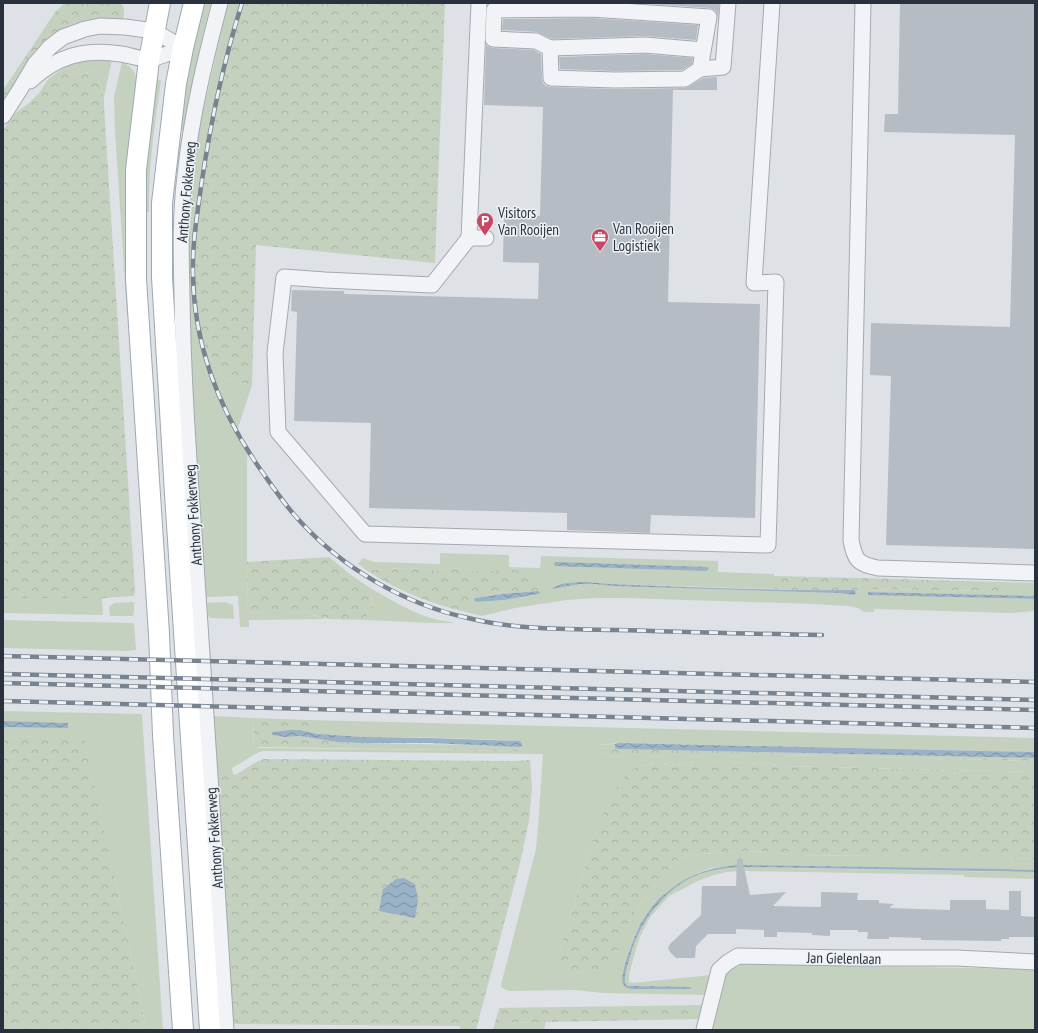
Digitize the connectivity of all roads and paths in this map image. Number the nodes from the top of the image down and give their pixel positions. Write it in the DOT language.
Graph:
graph roads {
  1 [pos="160,3"];
  2 [pos="194,3"];
  3 [pos="220,3"];
  4 [pos="479,3"];
  5 [pos="728,3"];
  6 [pos="772,3"];
  7 [pos="863,3"];
  8 [pos="154,31"];
  9 [pos="183,48"];
  10 [pos="550,48"];
  11 [pos="703,50"];
  12 [pos="149,60"];
  13 [pos="700,70"];
  14 [pos="20,91"];
  15 [pos="3,116"];
  16 [pos="469,238"];
  17 [pos="486,238"];
  18 [pos="1035,573"];
  19 [pos="1035,962"];
  20 [pos="183,1030"];
  21 [pos="210,1030"];
  22 [pos="226,1030"];
  23 [pos="704,1030"];
  1 -- 8 [label="main road"];
  2 -- 9 [label="main road, Anthony Fokkerweg"];
  3 -- 22 [label="street, Anthony Fokkerweg"];
  4 -- 16 [label="street"];
  5 -- 13 [label="street"];
  6 -- 16 [label="street"];
  7 -- 18 [label="street"];
  8 -- 9 [label="street"];
  8 -- 12 [label="main road"];
  8 -- 14 [label="street"];
  9 -- 12 [label="street"];
  9 -- 21 [label="main road, Anthony Fokkerweg"];
  10 -- 11 [label="street"];
  10 -- 11 [label="street"];
  10 -- 13 [label="street"];
  11 -- 13 [label="street"];
  12 -- 14 [label="street"];
  12 -- 20 [label="main road"];
  14 -- 15 [label="street"];
  16 -- 17 [label="street"];
  19 -- 23 [label="street, Jan Gielenlaan"];
}
